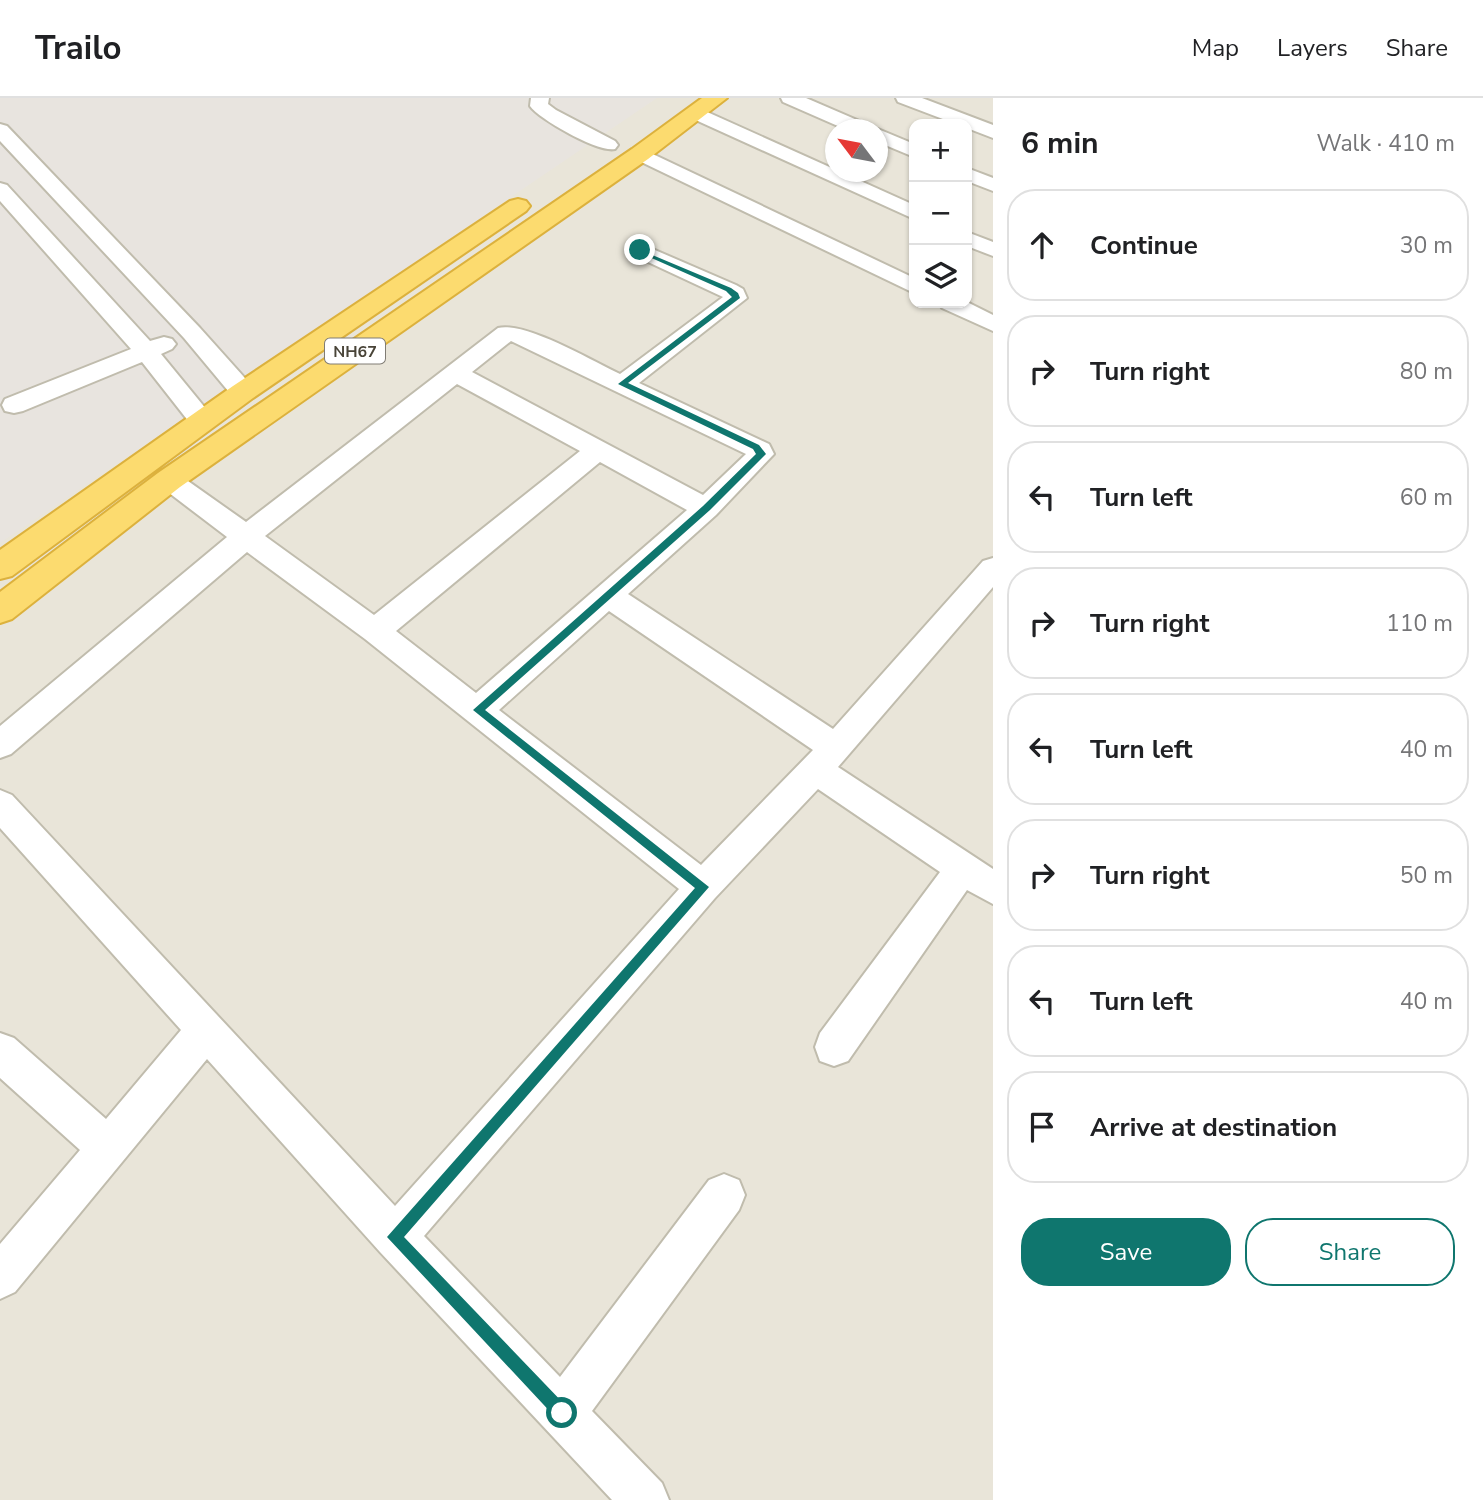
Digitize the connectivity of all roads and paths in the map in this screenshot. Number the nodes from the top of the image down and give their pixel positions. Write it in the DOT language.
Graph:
graph roads {
  1 [pos="540,98"];
  2 [pos="790,98"];
  3 [pos="905,98"];
  4 [pos="697,103"];
  5 [pos="838,119"];
  6 [pos="0,130"];
  7 [pos="993,132"];
  8 [pos="888,140"];
  9 [pos="608,145"];
  10 [pos="909,149"];
  11 [pos="640,154"];
  12 [pos="586,160"];
  13 [pos="34,166"];
  14 [pos="0,176"];
  15 [pos="972,176"];
  16 [pos="993,185"];
  17 [pos="0,189"];
  18 [pos="540,191"];
  19 [pos="909,210"];
  20 [pos="972,240"];
  21 [pos="640,250"];
  22 [pos="993,250"];
  23 [pos="909,284"];
  24 [pos="960,308"];
  25 [pos="993,324"];
  26 [pos="192,333"];
  27 [pos="146,351"];
  28 [pos="453,372"];
  29 [pos="622,384"];
  30 [pos="243,392"];
  31 [pos="14,405"];
  32 [pos="202,421"];
  33 [pos="599,449"];
  34 [pos="169,480"];
  35 [pos="706,508"];
  36 [pos="247,536"];
  37 [pos="0,567"];
  38 [pos="993,568"];
  39 [pos="608,595"];
  40 [pos="0,610"];
  41 [pos="375,631"];
  42 [pos="478,710"];
  43 [pos="0,744"];
  44 [pos="826,759"];
  45 [pos="0,805"];
  46 [pos="963,868"];
  47 [pos="703,887"];
  48 [pos="993,888"];
  49 [pos="206,1030"];
  50 [pos="834,1047"];
  51 [pos="0,1052"];
  52 [pos="107,1147"];
  53 [pos="724,1195"];
  54 [pos="395,1237"];
  55 [pos="0,1277"];
  56 [pos="562,1413"];
  57 [pos="645,1500"];
  1 -- 9 [label="street"];
  2 -- 5 [label="street"];
  3 -- 7 [label="street"];
  4 -- 9 [label="highway"];
  4 -- 11 [label="highway, NH67"];
  4 -- 19 [label="street"];
  6 -- 13 [label="street"];
  8 -- 10 [label="street"];
  9 -- 12 [label="highway"];
  11 -- 23 [label="street"];
  11 -- 34 [label="highway, NH67"];
  13 -- 14 [label="street"];
  13 -- 26 [label="street"];
  15 -- 16 [label="street"];
  17 -- 27 [label="street"];
  18 -- 30 [label="highway, NH67"];
  20 -- 22 [label="street"];
  21 -- 29 [label="street"];
  24 -- 25 [label="street"];
  26 -- 27 [label="street"];
  26 -- 30 [label="street"];
  27 -- 31 [label="street"];
  27 -- 32 [label="street"];
  28 -- 29 [label="street"];
  28 -- 33 [label="street"];
  28 -- 36 [label="street"];
  29 -- 35 [label="street"];
  30 -- 32 [label="highway, NH67"];
  32 -- 37 [label="highway, NH67"];
  33 -- 35 [label="street"];
  33 -- 41 [label="street"];
  34 -- 36 [label="street"];
  34 -- 40 [label="highway, NH67"];
  35 -- 39 [label="street"];
  36 -- 41 [label="street"];
  36 -- 43 [label="street"];
  38 -- 44 [label="street"];
  39 -- 42 [label="street"];
  39 -- 44 [label="street"];
  41 -- 42 [label="street"];
  42 -- 47 [label="street"];
  44 -- 46 [label="street"];
  44 -- 47 [label="street"];
  45 -- 49 [label="street"];
  46 -- 48 [label="street"];
  46 -- 50 [label="street"];
  47 -- 54 [label="street"];
  49 -- 52 [label="street"];
  49 -- 54 [label="street"];
  51 -- 52 [label="street"];
  52 -- 55 [label="street"];
  53 -- 56 [label="street"];
  54 -- 56 [label="street"];
  56 -- 57 [label="street"];
}
